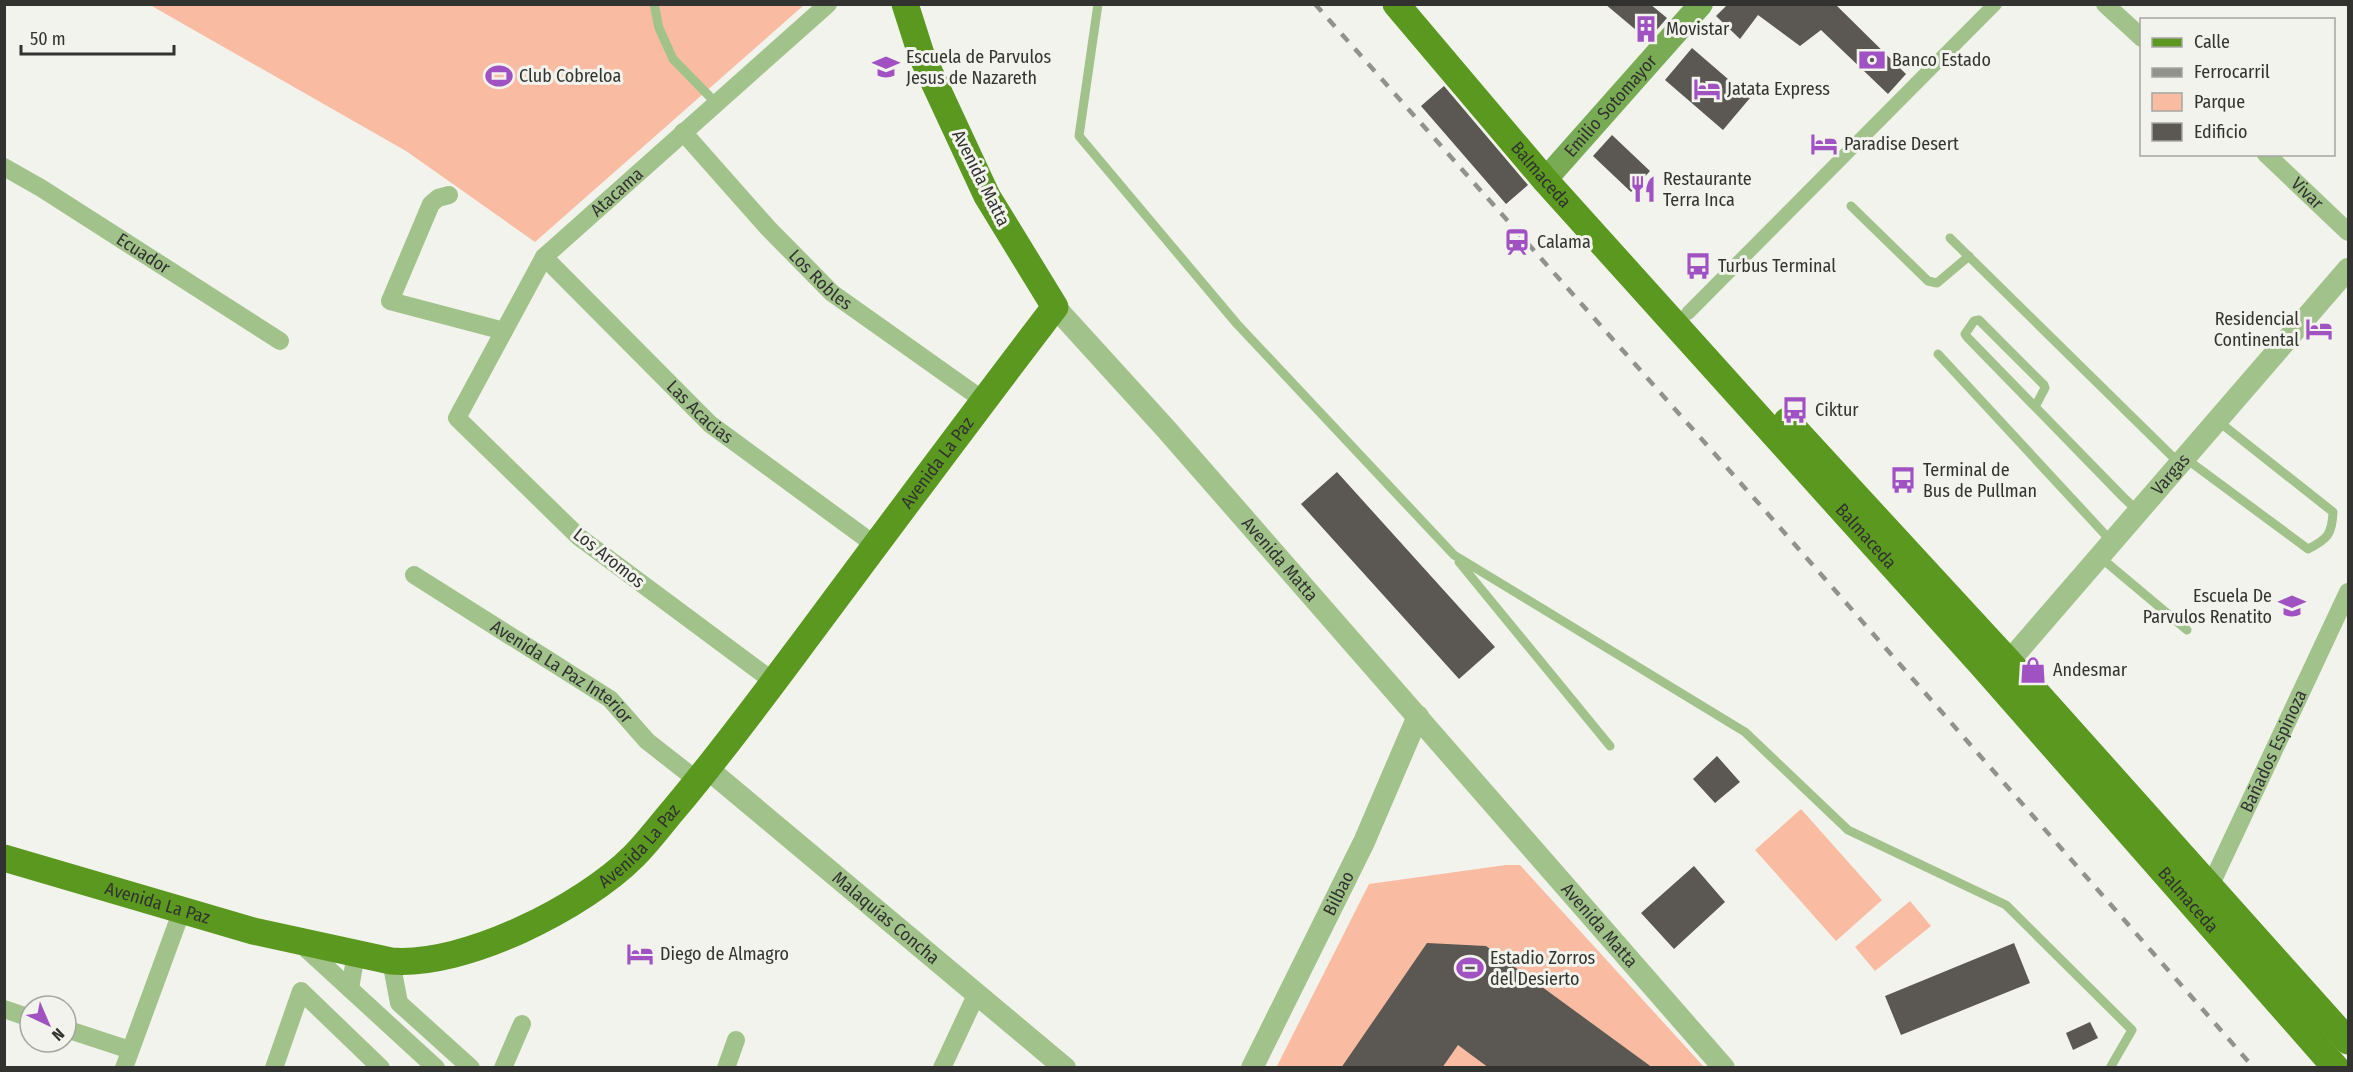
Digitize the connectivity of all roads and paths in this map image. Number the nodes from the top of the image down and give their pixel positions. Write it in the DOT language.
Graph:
graph roads {
  1 [pos="654,4"];
  2 [pos="828,4"];
  3 [pos="905,4"];
  4 [pos="1098,4"];
  5 [pos="1396,4"];
  6 [pos="1416,4"];
  7 [pos="1701,4"];
  8 [pos="1995,4"];
  9 [pos="2105,4"];
  10 [pos="2140,36"];
  11 [pos="716,103"];
  12 [pos="683,132"];
  13 [pos="2268,156"];
  14 [pos="4,167"];
  15 [pos="1551,173"];
  16 [pos="449,195"];
  17 [pos="1851,206"];
  18 [pos="2349,232"];
  19 [pos="1950,238"];
  20 [pos="1969,256"];
  21 [pos="544,257"];
  22 [pos="2349,269"];
  23 [pos="1055,307"];
  24 [pos="1688,313"];
  25 [pos="504,330"];
  26 [pos="280,341"];
  27 [pos="1938,354"];
  28 [pos="983,400"];
  29 [pos="2035,406"];
  30 [pos="457,418"];
  31 [pos="2217,421"];
  32 [pos="2182,461"];
  33 [pos="2139,512"];
  34 [pos="875,544"];
  35 [pos="2106,549"];
  36 [pos="1454,555"];
  37 [pos="414,575"];
  38 [pos="2349,592"];
  39 [pos="2187,630"];
  40 [pos="2001,670"];
  41 [pos="774,682"];
  42 [pos="1418,716"];
  43 [pos="1610,746"];
  44 [pos="703,775"];
  45 [pos="4,858"];
  46 [pos="2204,898"];
  47 [pos="182,910"];
  48 [pos="297,940"];
  49 [pos="356,953"];
  50 [pos="391,961"];
  51 [pos="350,989"];
  52 [pos="977,993"];
  53 [pos="522,1024"];
  54 [pos="431,1032"];
  55 [pos="78,1035"];
  56 [pos="736,1040"];
  57 [pos="2349,1041"];
  58 [pos="127,1059"];
  59 [pos="426,1064"];
  60 [pos="273,1068"];
  61 [pos="381,1068"];
  62 [pos="471,1068"];
  63 [pos="503,1068"];
  64 [pos="726,1068"];
  65 [pos="942,1068"];
  66 [pos="1065,1068"];
  67 [pos="1252,1068"];
  68 [pos="1724,1068"];
  69 [pos="2110,1068"];
  70 [pos="2336,1068"];
  1 -- 11 [label="lane"];
  2 -- 11 [label="street, Atacama"];
  3 -- 23 [label="main road, Avenida Matta"];
  4 -- 36 [label="lane"];
  5 -- 15 [label="main road, Balmaceda"];
  6 -- 15 [label="main road, Balmaceda"];
  7 -- 15 [label="main road, Emilio Sotomayor"];
  8 -- 24 [label="street"];
  9 -- 10 [label="street"];
  11 -- 12 [label="street, Atacama"];
  12 -- 21 [label="street, Atacama"];
  12 -- 28 [label="street, Los Robles"];
  13 -- 18 [label="street, Vivar"];
  14 -- 26 [label="street, Ecuador"];
  15 -- 24 [label="main road, Balmaceda"];
  15 -- 40 [label="main road, Balmaceda"];
  16 -- 25 [label="street"];
  17 -- 20 [label="lane"];
  19 -- 20 [label="lane"];
  20 -- 32 [label="lane"];
  21 -- 25 [label="street, Atacama"];
  21 -- 34 [label="street, Las Acacias"];
  22 -- 31 [label="street, Vargas"];
  23 -- 28 [label="main road, Avenida La Paz"];
  23 -- 42 [label="street, Avenida Matta"];
  24 -- 40 [label="main road, Balmaceda"];
  25 -- 30 [label="street, Atacama"];
  27 -- 35 [label="lane"];
  28 -- 34 [label="main road, Avenida La Paz"];
  29 -- 29 [label="lane"];
  29 -- 33 [label="lane"];
  30 -- 41 [label="street, Los Aromos"];
  31 -- 32 [label="street, Vargas"];
  31 -- 32 [label="lane"];
  32 -- 33 [label="street, Vargas"];
  33 -- 35 [label="street, Vargas"];
  34 -- 41 [label="main road, Avenida La Paz"];
  35 -- 39 [label="lane"];
  35 -- 40 [label="street, Vargas"];
  36 -- 43 [label="lane"];
  36 -- 69 [label="lane"];
  37 -- 44 [label="street, Avenida La Paz Interior"];
  38 -- 46 [label="street, Bañados Espinoza"];
  40 -- 46 [label="main road, Balmaceda"];
  41 -- 44 [label="main road, Avenida La Paz"];
  42 -- 67 [label="street, Bilbao"];
  42 -- 68 [label="street, Avenida Matta"];
  44 -- 50 [label="main road, Avenida La Paz"];
  44 -- 52 [label="street, Malaquías Concha"];
  45 -- 47 [label="main road, Avenida La Paz"];
  46 -- 57 [label="main road, Balmaceda"];
  46 -- 70 [label="main road, Balmaceda"];
  47 -- 48 [label="main road, Avenida La Paz"];
  47 -- 58 [label="street"];
  48 -- 49 [label="main road, Avenida La Paz"];
  48 -- 51 [label="street"];
  49 -- 50 [label="main road, Avenida La Paz"];
  49 -- 51 [label="street"];
  50 -- 54 [label="street"];
  51 -- 59 [label="street"];
  52 -- 65 [label="street"];
  52 -- 66 [label="street, Malaquías Concha"];
  53 -- 63 [label="street"];
  54 -- 59 [label="street"];
  54 -- 62 [label="street"];
  55 -- 58 [label="street"];
  56 -- 64 [label="street"];
  60 -- 61 [label="street"];
}
